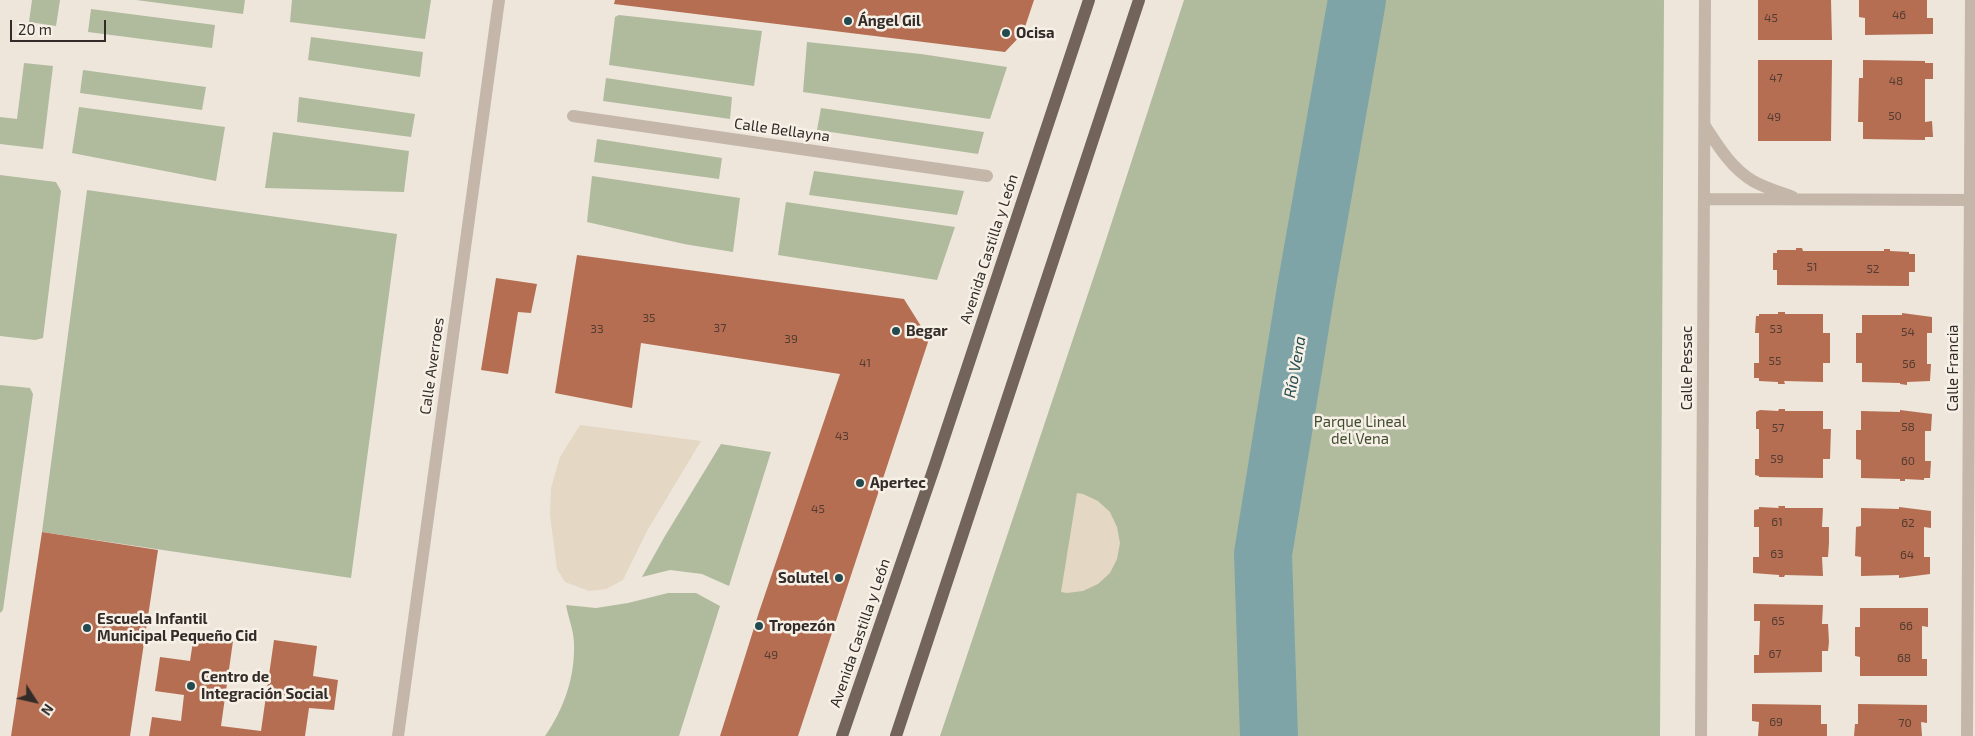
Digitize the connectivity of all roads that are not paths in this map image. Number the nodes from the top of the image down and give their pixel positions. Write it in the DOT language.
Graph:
graph roads {
  1 [pos="499,0"];
  2 [pos="1089,0"];
  3 [pos="1139,0"];
  4 [pos="1706,0"];
  5 [pos="1971,0"];
  6 [pos="573,116"];
  7 [pos="1705,126"];
  8 [pos="987,176"];
  9 [pos="1704,198"];
  10 [pos="1800,199"];
  11 [pos="1973,200"];
  12 [pos="398,736"];
  13 [pos="842,736"];
  14 [pos="896,736"];
  15 [pos="1701,736"];
  16 [pos="1967,736"];
  1 -- 12 [label="street, Calle Averroes"];
  2 -- 13 [label="main road, Avenida Castilla y León"];
  3 -- 14 [label="main road"];
  4 -- 7 [label="street, Calle Pessac"];
  5 -- 11 [label="street, Calle Francia"];
  6 -- 8 [label="street, Calle Bellayna"];
  7 -- 9 [label="street, Calle Pessac"];
  7 -- 10 [label="street"];
  9 -- 10 [label="street"];
  9 -- 15 [label="street, Calle Pessac"];
  10 -- 11 [label="street"];
  11 -- 16 [label="street, Calle Francia"];
}
